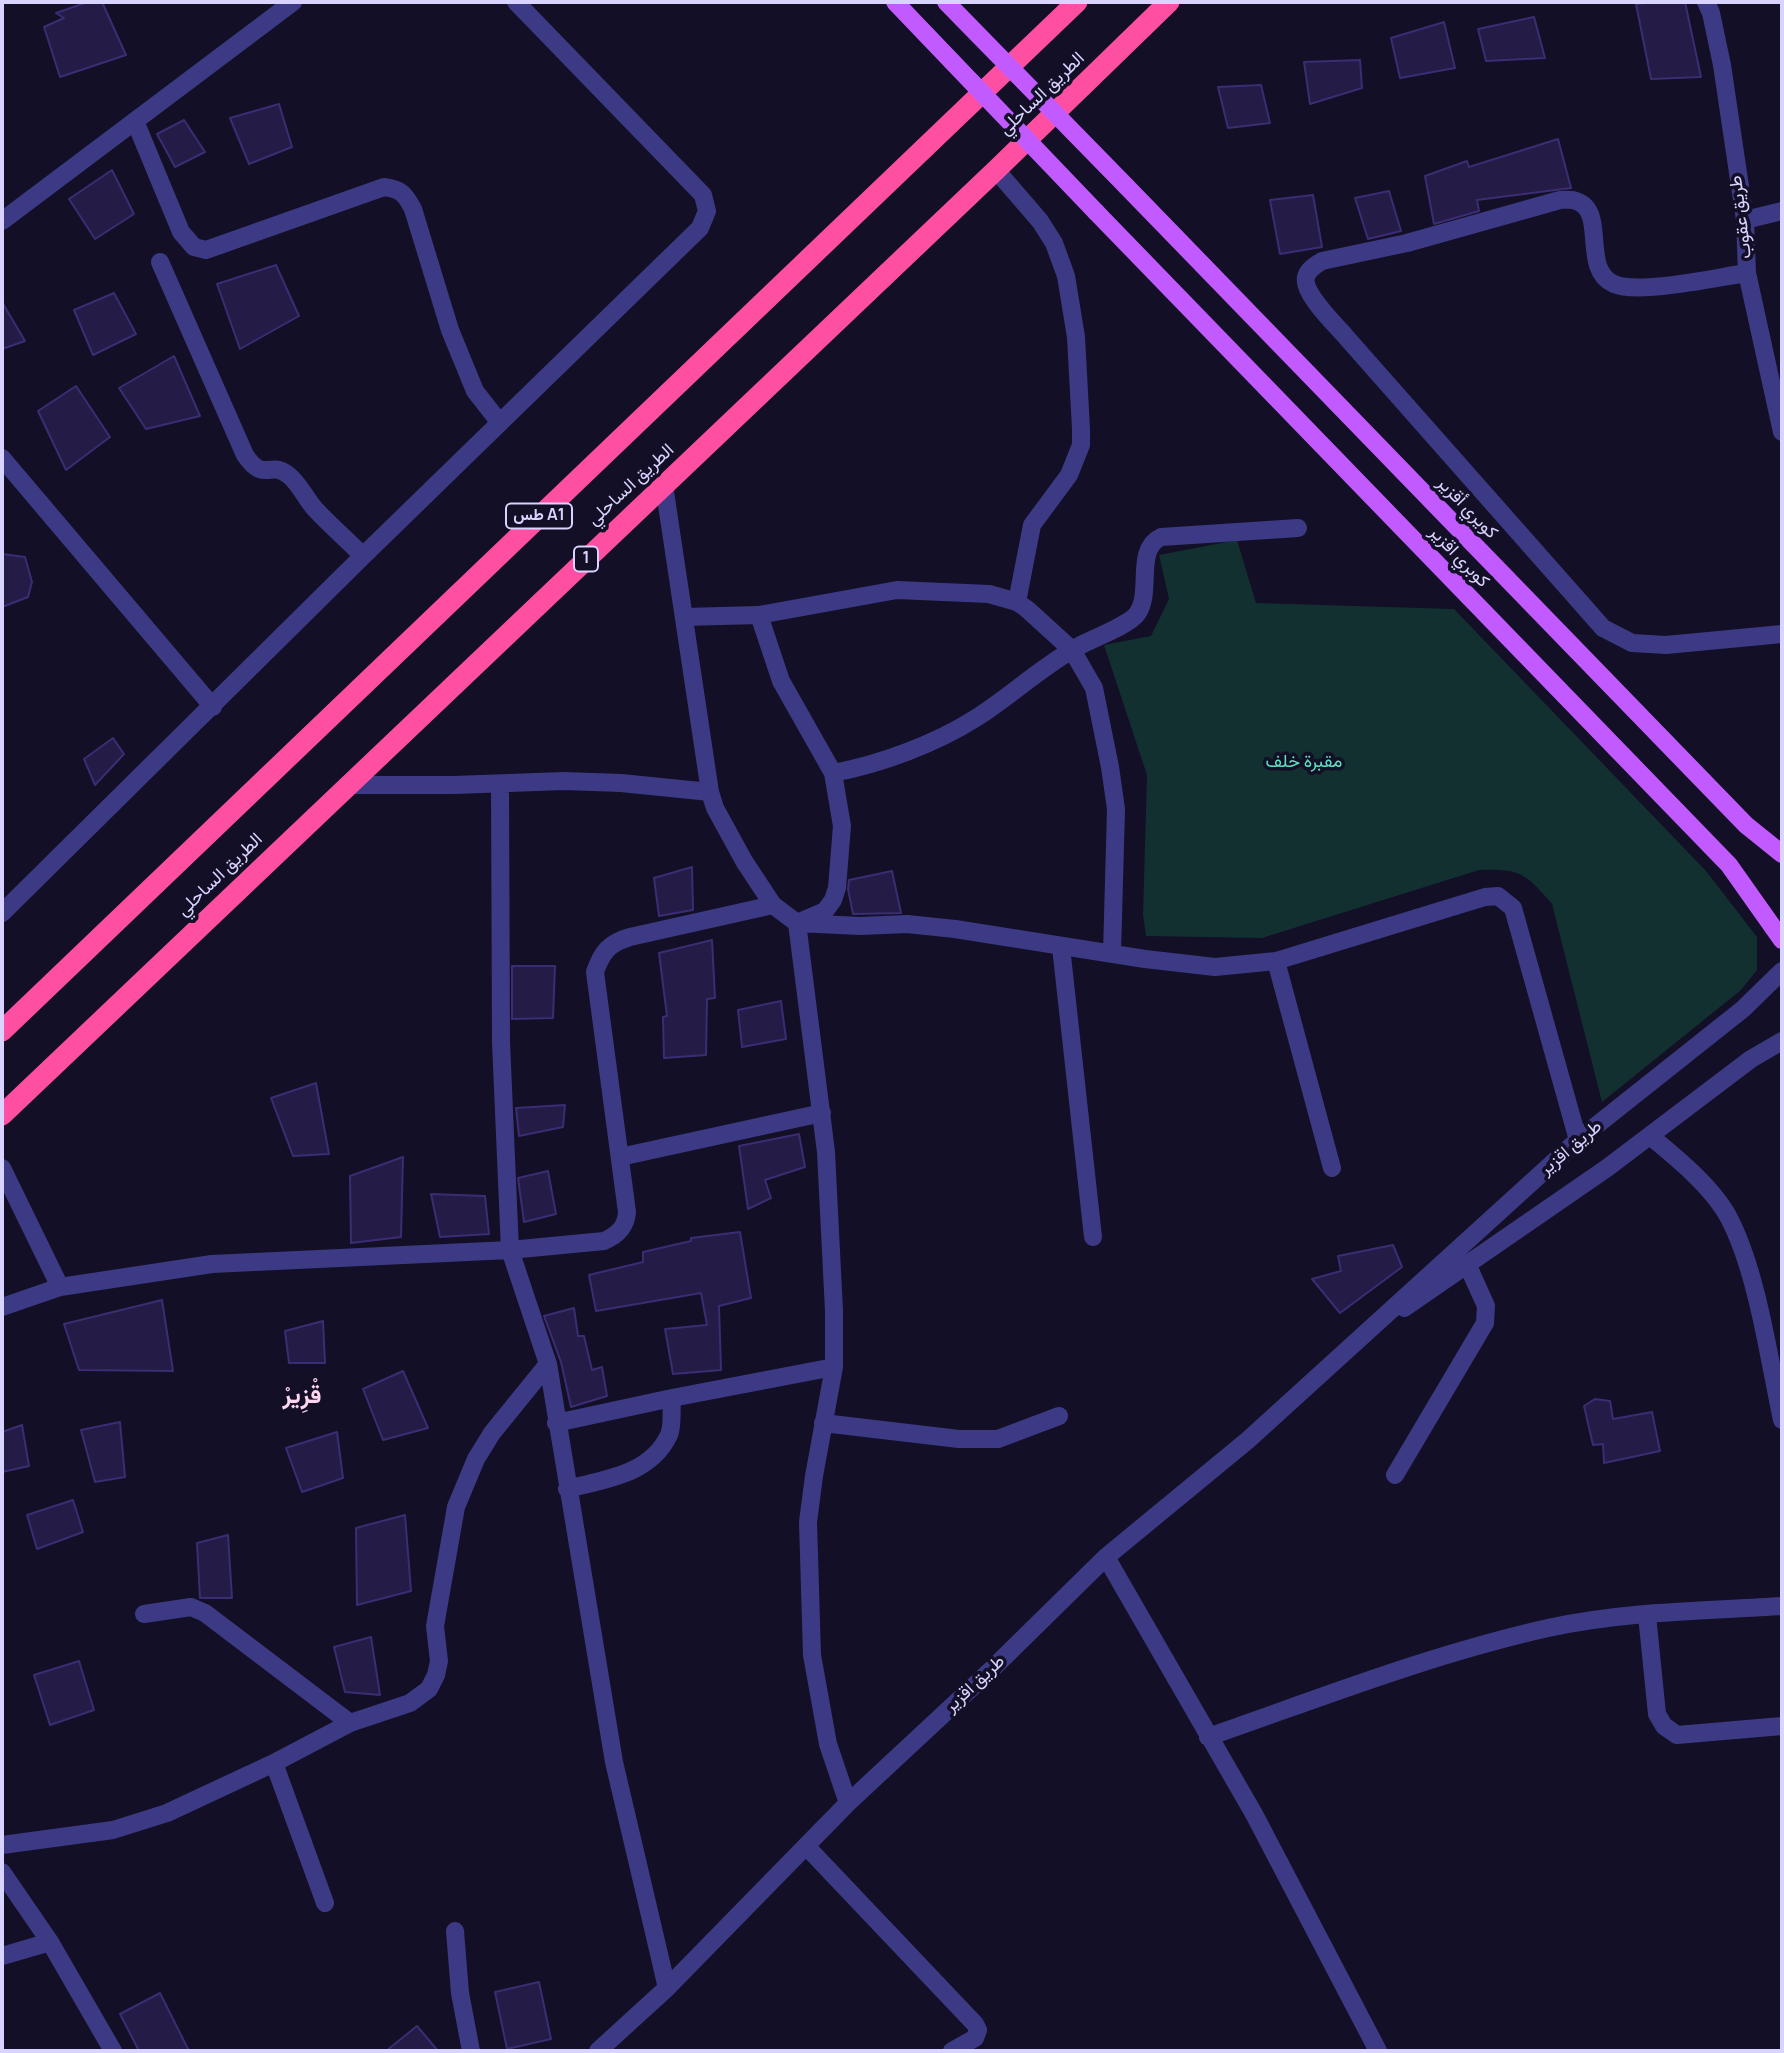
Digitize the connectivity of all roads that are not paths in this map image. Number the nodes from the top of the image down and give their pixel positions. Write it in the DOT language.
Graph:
graph roads {
  1 [pos="293,2"];
  2 [pos="516,2"];
  3 [pos="895,2"];
  4 [pos="946,2"];
  5 [pos="1076,2"];
  6 [pos="1169,2"];
  7 [pos="1706,2"];
  8 [pos="135,121"];
  9 [pos="996,170"];
  10 [pos="1782,211"];
  11 [pos="1745,220"];
  12 [pos="2,221"];
  13 [pos="160,262"];
  14 [pos="1747,273"];
  15 [pos="500,424"];
  16 [pos="1782,432"];
  17 [pos="2,458"];
  18 [pos="664,485"];
  19 [pos="1298,528"];
  20 [pos="363,556"];
  21 [pos="1017,602"];
  22 [pos="759,615"];
  23 [pos="684,617"];
  24 [pos="1782,634"];
  25 [pos="1072,650"];
  26 [pos="213,707"];
  27 [pos="833,774"];
  28 [pos="500,784"];
  29 [pos="347,785"];
  30 [pos="710,792"];
  31 [pos="1782,854"];
  32 [pos="773,905"];
  33 [pos="2,913"];
  34 [pos="797,923"];
  35 [pos="1782,940"];
  36 [pos="1061,947"];
  37 [pos="1112,953"];
  38 [pos="1276,961"];
  39 [pos="1782,971"];
  40 [pos="2,1031"];
  41 [pos="1782,1041"];
  42 [pos="822,1113"];
  43 [pos="2,1115"];
  44 [pos="1650,1136"];
  45 [pos="1578,1140"];
  46 [pos="620,1157"];
  47 [pos="2,1168"];
  48 [pos="1332,1168"];
  49 [pos="1093,1237"];
  50 [pos="510,1250"];
  51 [pos="1468,1266"];
  52 [pos="60,1287"];
  53 [pos="2,1307"];
  54 [pos="1366,1333"];
  55 [pos="548,1364"];
  56 [pos="834,1367"];
  57 [pos="671,1398"];
  58 [pos="1059,1416"];
  59 [pos="1782,1420"];
  60 [pos="556,1423"];
  61 [pos="823,1423"];
  62 [pos="1395,1475"];
  63 [pos="567,1489"];
  64 [pos="1106,1557"];
  65 [pos="1782,1606"];
  66 [pos="144,1614"];
  67 [pos="1647,1615"];
  68 [pos="350,1723"];
  69 [pos="1782,1726"];
  70 [pos="1208,1737"];
  71 [pos="274,1763"];
  72 [pos="848,1803"];
  73 [pos="2,1845"];
  74 [pos="806,1846"];
  75 [pos="2,1872"];
  76 [pos="325,1903"];
  77 [pos="455,1931"];
  78 [pos="50,1942"];
  79 [pos="2,1956"];
  80 [pos="667,1988"];
  81 [pos="113,2051"];
  82 [pos="471,2051"];
  83 [pos="598,2051"];
  84 [pos="952,2051"];
  85 [pos="1378,2051"];
  1 -- 8 [label="street"];
  2 -- 15 [label="street"];
  3 -- 35 [label="main road, كوبري اقزير, bridge"];
  4 -- 31 [label="main road, كويري أقزير, bridge"];
  5 -- 40 [label="highway, طس A1"];
  6 -- 9 [label="highway, الطريق الساحلي / 1"];
  7 -- 11 [label="street, طريق عقوب"];
  8 -- 12 [label="street"];
  8 -- 15 [label="street"];
  9 -- 18 [label="highway, الطريق الساحلي / 1"];
  9 -- 21 [label="street"];
  10 -- 11 [label="street"];
  11 -- 14 [label="street, طريق عقوب"];
  13 -- 20 [label="street"];
  14 -- 16 [label="street, طريق عقوب"];
  14 -- 24 [label="street"];
  15 -- 20 [label="street"];
  17 -- 26 [label="street"];
  18 -- 23 [label="street"];
  18 -- 29 [label="highway, الطريق الساحلي / 1"];
  19 -- 25 [label="street"];
  20 -- 26 [label="street"];
  21 -- 22 [label="street"];
  21 -- 25 [label="street"];
  22 -- 23 [label="street"];
  22 -- 27 [label="street"];
  23 -- 30 [label="street"];
  25 -- 27 [label="street"];
  25 -- 37 [label="street"];
  26 -- 33 [label="street"];
  27 -- 34 [label="street"];
  28 -- 29 [label="street"];
  28 -- 30 [label="street"];
  28 -- 50 [label="street"];
  29 -- 43 [label="highway, الطريق الساحلي / 1"];
  30 -- 32 [label="street"];
  32 -- 34 [label="street"];
  32 -- 46 [label="street"];
  34 -- 36 [label="street"];
  34 -- 42 [label="street"];
  36 -- 37 [label="street"];
  36 -- 49 [label="street"];
  37 -- 38 [label="street"];
  38 -- 45 [label="street"];
  38 -- 48 [label="street"];
  39 -- 45 [label="street, طريق اقزير"];
  41 -- 44 [label="street, طريق اقزير"];
  42 -- 46 [label="street"];
  42 -- 56 [label="street"];
  44 -- 51 [label="street, طريق اقزير"];
  44 -- 59 [label="street"];
  45 -- 54 [label="street, طريق اقزير"];
  46 -- 50 [label="street"];
  47 -- 52 [label="street"];
  50 -- 52 [label="street"];
  50 -- 55 [label="street"];
  51 -- 54 [label="street, طريق اقزير"];
  51 -- 62 [label="street"];
  52 -- 53 [label="street"];
  54 -- 64 [label="street, طريق اقزير"];
  55 -- 60 [label="street"];
  55 -- 68 [label="street"];
  56 -- 57 [label="street"];
  56 -- 61 [label="street"];
  57 -- 60 [label="street"];
  57 -- 63 [label="street"];
  58 -- 61 [label="street"];
  60 -- 63 [label="street"];
  61 -- 72 [label="street"];
  63 -- 80 [label="street"];
  64 -- 70 [label="street"];
  64 -- 72 [label="street, طريق اقزير"];
  65 -- 67 [label="street"];
  66 -- 68 [label="street"];
  67 -- 69 [label="street"];
  67 -- 70 [label="street"];
  68 -- 71 [label="street"];
  70 -- 85 [label="street"];
  71 -- 73 [label="street"];
  71 -- 76 [label="street"];
  72 -- 74 [label="street, طريق اقزير"];
  74 -- 80 [label="street, طريق اقزير"];
  74 -- 84 [label="street"];
  75 -- 78 [label="street"];
  77 -- 82 [label="street"];
  78 -- 79 [label="street"];
  78 -- 81 [label="street"];
  80 -- 83 [label="street, طريق اقزير"];
}
